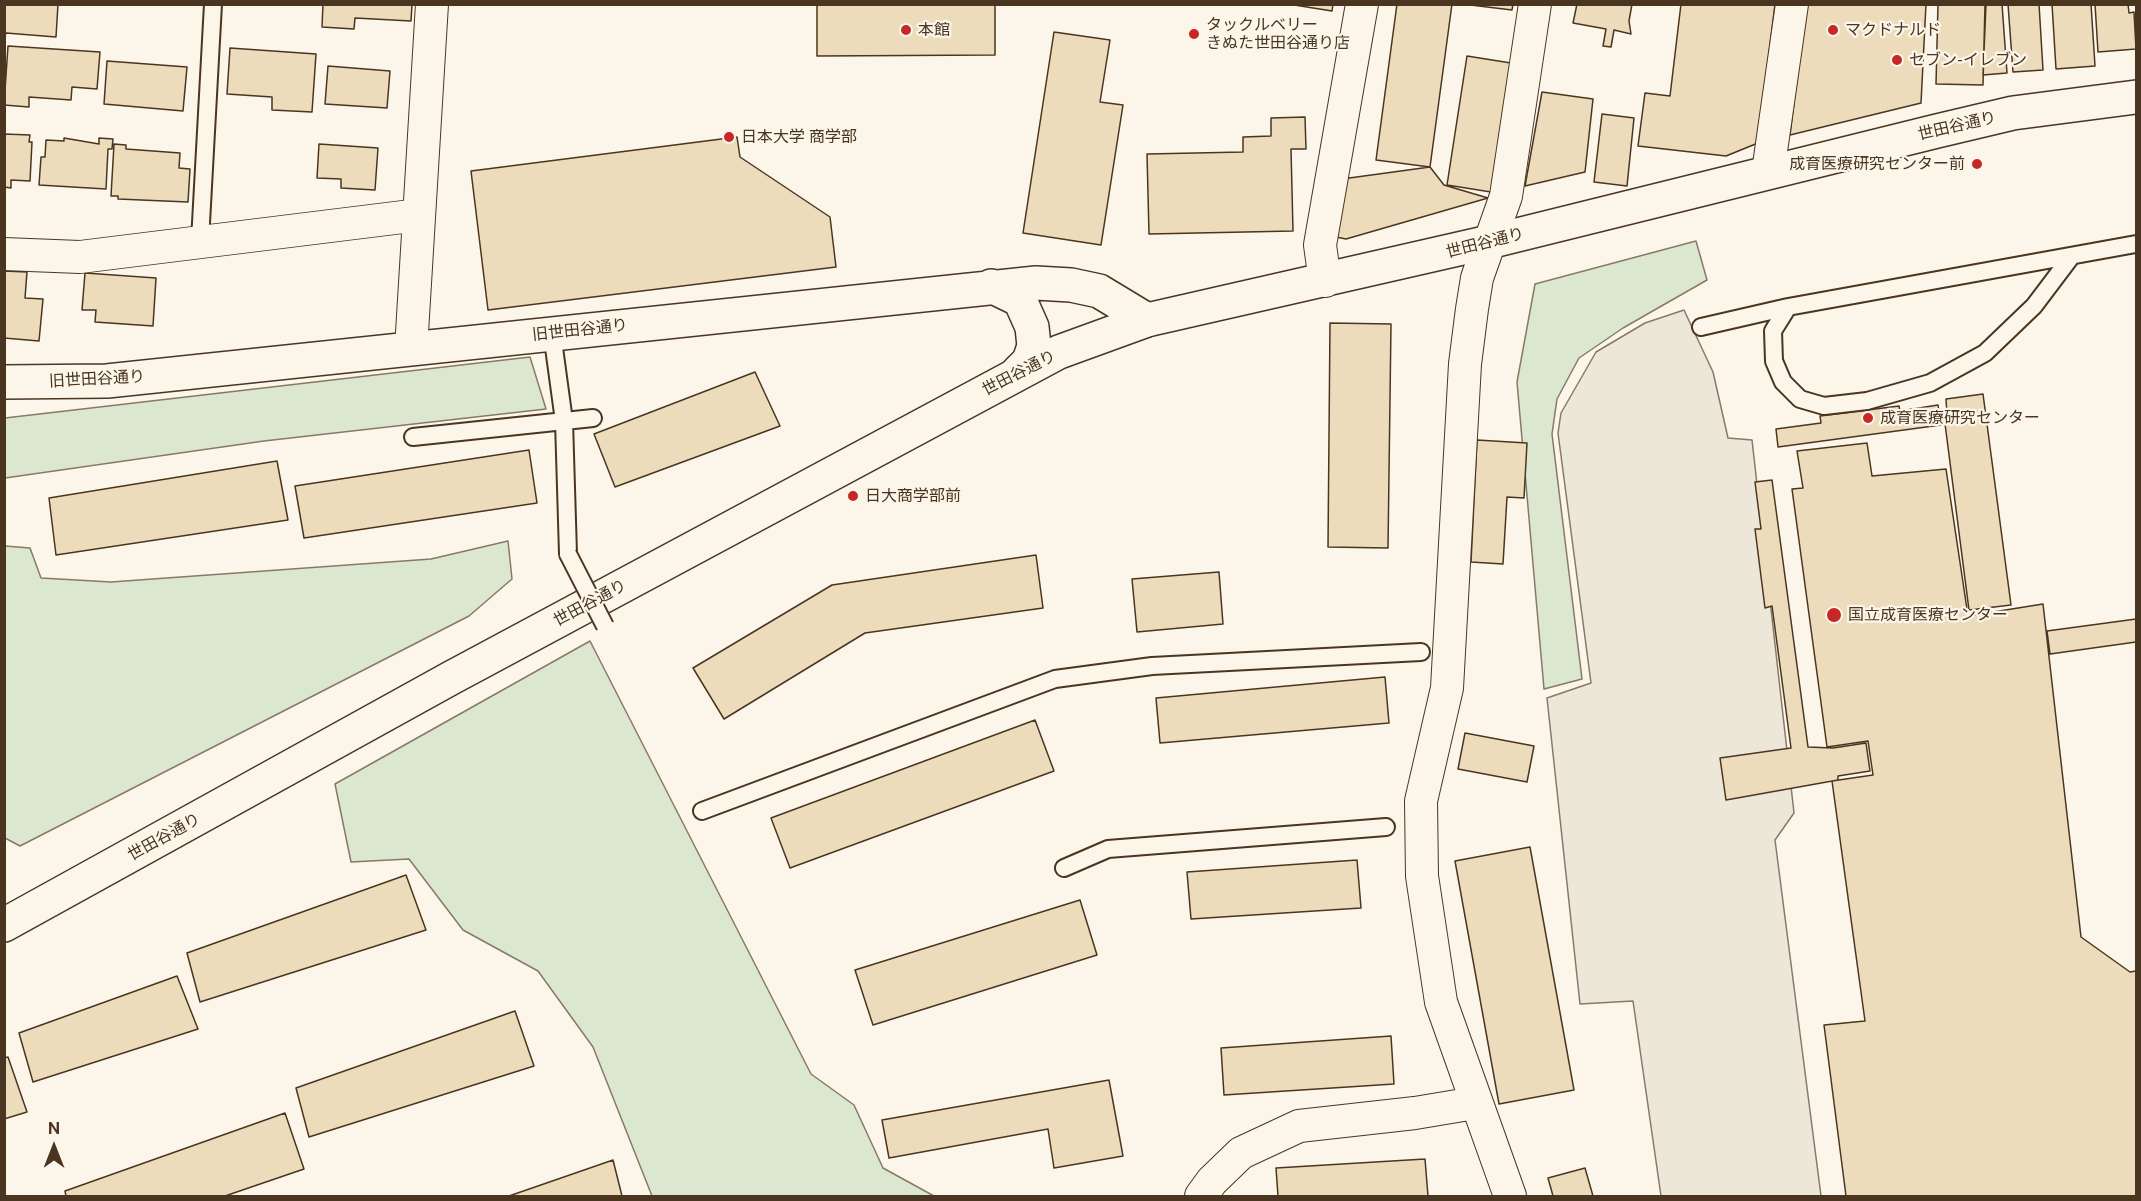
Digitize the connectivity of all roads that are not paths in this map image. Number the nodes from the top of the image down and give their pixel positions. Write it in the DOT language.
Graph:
graph roads {
  1 [pos="213,4"];
  2 [pos="432,4"];
  3 [pos="1362,4"];
  4 [pos="1535,4"];
  5 [pos="1791,4"];
  6 [pos="2136,97"];
  7 [pos="1768,172"];
  8 [pos="419,215"];
  9 [pos="200,241"];
  10 [pos="1489,242"];
  11 [pos="2136,244"];
  12 [pos="4,254"];
  13 [pos="2071,257"];
  14 [pos="1325,281"];
  15 [pos="991,286"];
  16 [pos="1788,308"];
  17 [pos="1147,320"];
  18 [pos="1701,327"];
  19 [pos="552,333"];
  20 [pos="411,349"];
  21 [pos="1018,372"];
  22 [pos="4,382"];
  23 [pos="593,418"];
  24 [pos="564,422"];
  25 [pos="413,437"];
  26 [pos="605,626"];
  27 [pos="1421,652"];
  28 [pos="702,811"];
  29 [pos="1386,827"];
  30 [pos="1064,868"];
  31 [pos="4,925"];
  32 [pos="1475,1103"];
  33 [pos="1201,1197"];
  34 [pos="1510,1197"];
  1 -- 9 [label="lane"];
  2 -- 8 [label="street"];
  3 -- 14 [label="street"];
  4 -- 10 [label="street"];
  5 -- 7 [label="street"];
  6 -- 7 [label="main road, 世田谷通り"];
  7 -- 10 [label="main road, 世田谷通り"];
  8 -- 9 [label="street"];
  8 -- 20 [label="street"];
  9 -- 12 [label="street"];
  10 -- 14 [label="main road, 世田谷通り"];
  10 -- 32 [label="street"];
  11 -- 13 [label="lane"];
  13 -- 16 [label="lane"];
  13 -- 16 [label="lane"];
  14 -- 17 [label="main road, 世田谷通り"];
  15 -- 17 [label="main road, 旧世田谷通り"];
  15 -- 19 [label="main road, 旧世田谷通り"];
  15 -- 21 [label="main road"];
  16 -- 18 [label="lane"];
  17 -- 21 [label="main road, 世田谷通り"];
  19 -- 20 [label="main road, 旧世田谷通り"];
  19 -- 24 [label="lane"];
  20 -- 22 [label="main road, 旧世田谷通り"];
  21 -- 31 [label="main road, 世田谷通り"];
  23 -- 24 [label="lane"];
  24 -- 25 [label="lane"];
  24 -- 26 [label="lane, bridge"];
  27 -- 28 [label="lane"];
  29 -- 30 [label="lane"];
  32 -- 33 [label="street"];
  32 -- 34 [label="street"];
}
